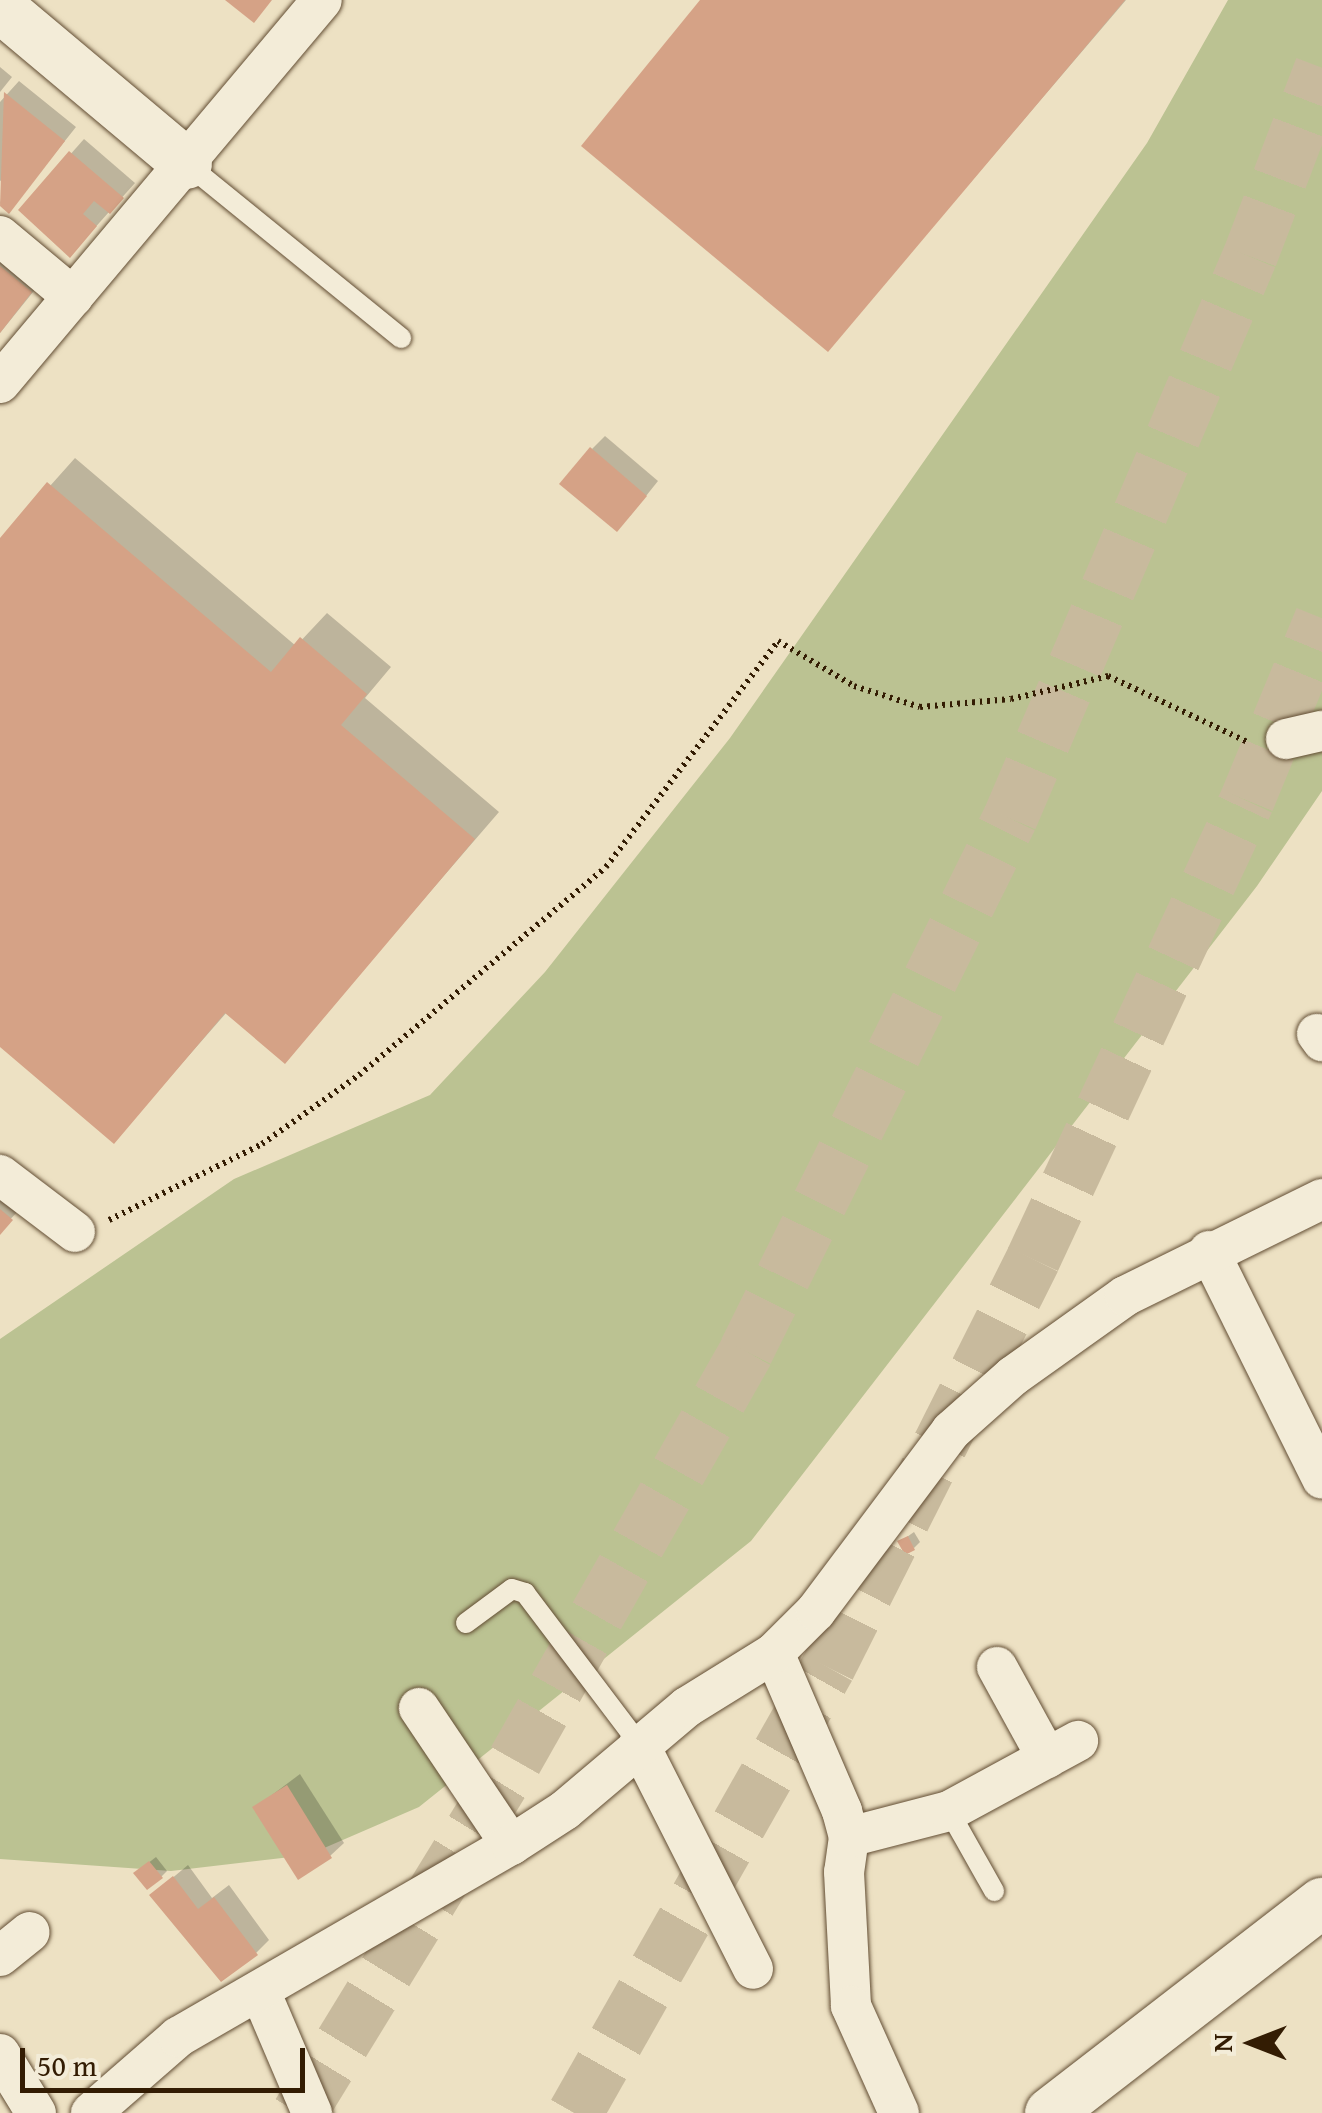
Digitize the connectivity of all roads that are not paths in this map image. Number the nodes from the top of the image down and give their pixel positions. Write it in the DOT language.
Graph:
graph roads {
  1 [pos="322,0"];
  2 [pos="0,7"];
  3 [pos="187,164"];
  4 [pos="0,236"];
  5 [pos="73,297"];
  6 [pos="401,338"];
  7 [pos="0,382"];
  8 [pos="0,1175"];
  9 [pos="1322,1200"];
  10 [pos="75,1232"];
  11 [pos="1209,1251"];
  12 [pos="1322,1480"];
  13 [pos="466,1623"];
  14 [pos="774,1653"];
  15 [pos="997,1667"];
  16 [pos="419,1708"];
  17 [pos="640,1744"];
  18 [pos="949,1811"];
  19 [pos="850,1837"];
  20 [pos="511,1845"];
  21 [pos="994,1891"];
  22 [pos="1322,1903"];
  23 [pos="752,1970"];
  24 [pos="260,1990"];
  25 [pos="0,2054"];
  26 [pos="36,2113"];
  27 [pos="91,2113"];
  28 [pos="312,2113"];
  29 [pos="899,2113"];
  30 [pos="1050,2113"];
  1 -- 3 [label="street"];
  2 -- 3 [label="street"];
  3 -- 5 [label="street"];
  3 -- 6 [label="lane"];
  4 -- 5 [label="street"];
  5 -- 7 [label="street"];
  8 -- 10 [label="street"];
  9 -- 11 [label="street"];
  11 -- 12 [label="street"];
  11 -- 14 [label="street"];
  13 -- 17 [label="lane"];
  14 -- 17 [label="street"];
  14 -- 19 [label="street"];
  15 -- 18 [label="street"];
  16 -- 20 [label="street"];
  17 -- 20 [label="street"];
  17 -- 23 [label="street"];
  18 -- 19 [label="street"];
  18 -- 21 [label="lane"];
  19 -- 29 [label="street"];
  20 -- 24 [label="street"];
  22 -- 30 [label="street"];
  24 -- 27 [label="street"];
  24 -- 28 [label="street"];
  25 -- 26 [label="street"];
}
